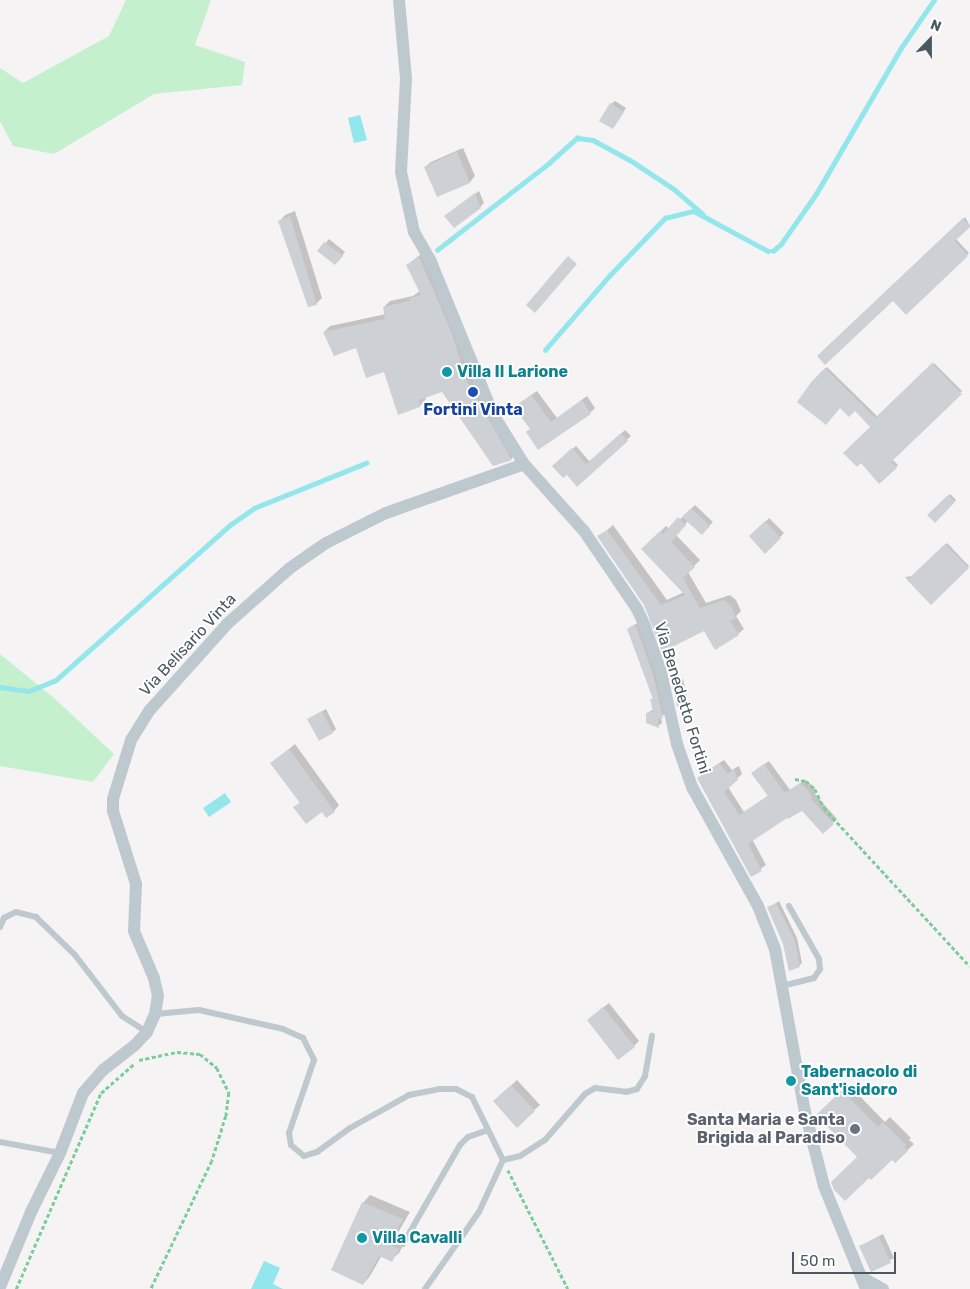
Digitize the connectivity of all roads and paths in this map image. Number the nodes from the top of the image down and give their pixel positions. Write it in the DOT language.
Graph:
graph roads {
  1 [pos="399,0"];
  2 [pos="524,464"];
  3 [pos="794,779"];
  4 [pos="789,906"];
  5 [pos="0,927"];
  6 [pos="970,966"];
  7 [pos="782,986"];
  8 [pos="155,1014"];
  9 [pos="147,1032"];
  10 [pos="652,1036"];
  11 [pos="488,1130"];
  12 [pos="0,1142"];
  13 [pos="60,1153"];
  14 [pos="503,1160"];
  15 [pos="403,1244"];
  16 [pos="864,1284"];
  17 [pos="0,1287"];
  18 [pos="16,1289"];
  19 [pos="151,1289"];
  20 [pos="425,1289"];
  21 [pos="568,1289"];
  22 [pos="883,1289"];
  1 -- 2 [label="street, Via Benedetto Fortini"];
  2 -- 7 [label="street, Via Benedetto Fortini"];
  2 -- 8 [label="street, Via Belisario Vinta"];
  3 -- 6 [label="path"];
  4 -- 7 [label="lane"];
  5 -- 9 [label="lane"];
  7 -- 16 [label="street, Via Benedetto Fortini"];
  8 -- 9 [label="street, Via Belisario Vinta"];
  8 -- 11 [label="lane"];
  9 -- 13 [label="street, Via Belisario Vinta"];
  10 -- 14 [label="lane"];
  11 -- 14 [label="lane"];
  11 -- 15 [label="lane"];
  12 -- 13 [label="lane"];
  13 -- 17 [label="street, Via Belisario Vinta"];
  14 -- 20 [label="lane"];
  14 -- 21 [label="path"];
  16 -- 22 [label="street"];
  18 -- 19 [label="path"];
}
